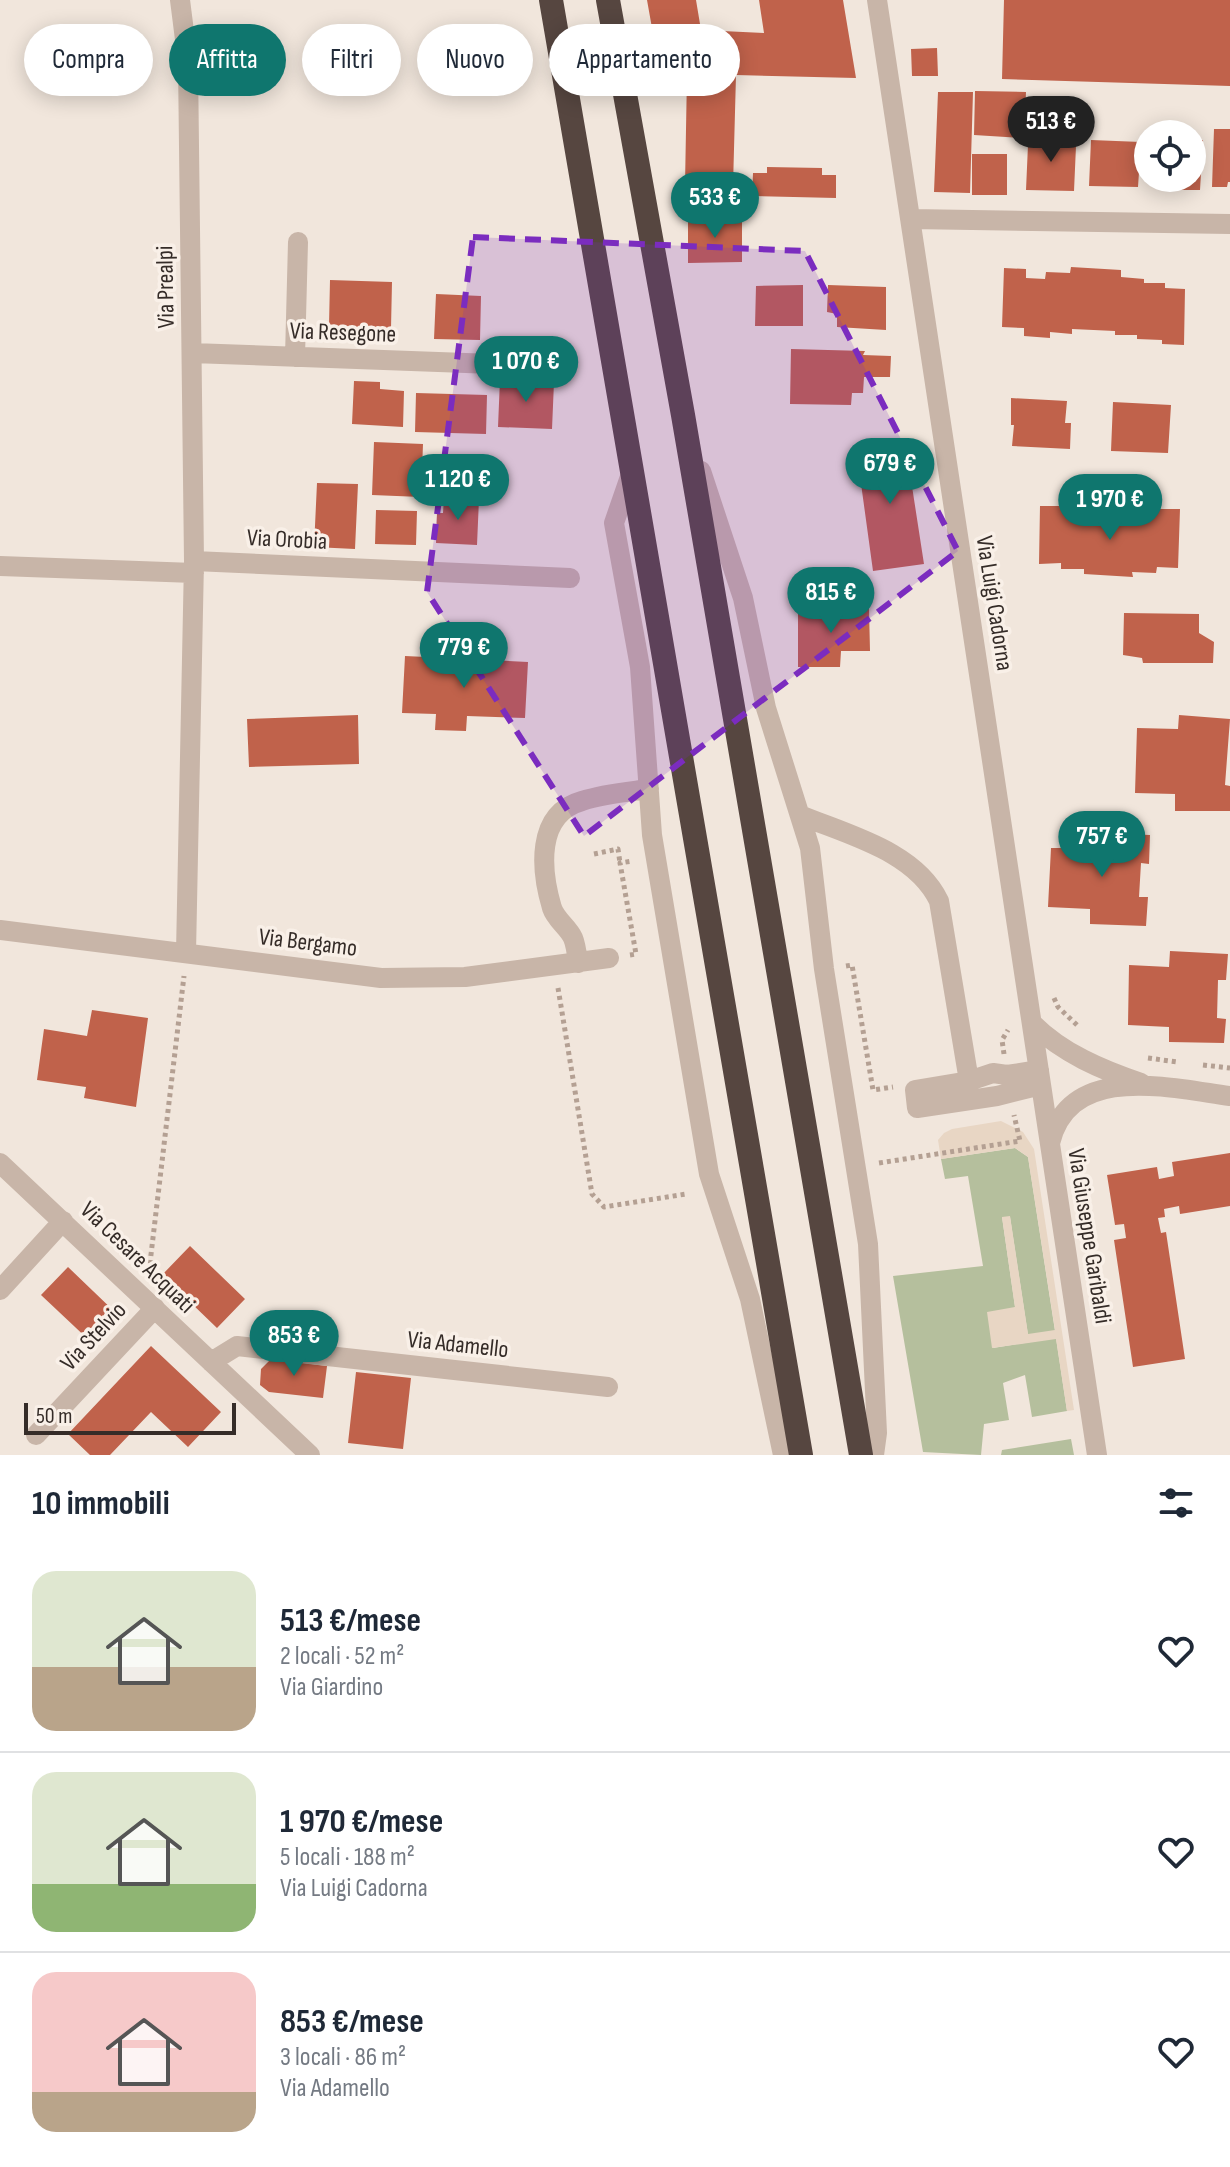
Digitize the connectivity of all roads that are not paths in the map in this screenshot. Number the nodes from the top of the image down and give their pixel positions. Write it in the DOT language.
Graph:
graph roads {
  1 [pos="180,0"];
  2 [pos="551,0"];
  3 [pos="608,0"];
  4 [pos="877,0"];
  5 [pos="911,219"];
  6 [pos="1230,224"];
  7 [pos="298,242"];
  8 [pos="192,353"];
  9 [pos="295,357"];
  10 [pos="493,364"];
  11 [pos="683,415"];
  12 [pos="632,471"];
  13 [pos="0,566"];
  14 [pos="194,567"];
  15 [pos="570,578"];
  16 [pos="649,789"];
  17 [pos="800,815"];
  18 [pos="0,930"];
  19 [pos="186,953"];
  20 [pos="609,958"];
  21 [pos="578,963"];
  22 [pos="1033,1024"];
  23 [pos="1040,1078"];
  24 [pos="969,1081"];
  25 [pos="1148,1085"];
  26 [pos="1230,1096"];
  27 [pos="1050,1143"];
  28 [pos="0,1163"];
  29 [pos="63,1221"];
  30 [pos="0,1290"];
  31 [pos="155,1308"];
  32 [pos="211,1362"];
  33 [pos="608,1387"];
  34 [pos="36,1435"];
  35 [pos="310,1455"];
  36 [pos="783,1455"];
  37 [pos="801,1455"];
  38 [pos="861,1455"];
  39 [pos="874,1455"];
  40 [pos="1097,1455"];
  1 -- 8 [label="street, Via Prealpi"];
  2 -- 12 [label="highway"];
  3 -- 11 [label="highway"];
  4 -- 5 [label="street, Via Luigi Cadorna"];
  5 -- 6 [label="street"];
  5 -- 22 [label="street, Via Luigi Cadorna"];
  7 -- 9 [label="street"];
  8 -- 9 [label="street, Via Resegone"];
  8 -- 14 [label="street, Via Prealpi"];
  9 -- 10 [label="street, Via Resegone"];
  11 -- 17 [label="street"];
  11 -- 38 [label="highway"];
  12 -- 16 [label="street"];
  12 -- 37 [label="highway"];
  13 -- 14 [label="street"];
  14 -- 15 [label="street, Via Orobia"];
  14 -- 19 [label="street, Via Prealpi"];
  16 -- 21 [label="street"];
  16 -- 36 [label="street"];
  17 -- 24 [label="street"];
  17 -- 39 [label="street"];
  18 -- 19 [label="street, Via Bergamo"];
  19 -- 21 [label="street, Via Bergamo"];
  20 -- 21 [label="street, Via Bergamo"];
  22 -- 23 [label="street, Via Giuseppe Garibaldi"];
  22 -- 25 [label="street"];
  23 -- 24 [label="street"];
  23 -- 24 [label="street"];
  23 -- 27 [label="street, Via Giuseppe Garibaldi"];
  25 -- 26 [label="street"];
  25 -- 27 [label="street"];
  27 -- 40 [label="street, Via Giuseppe Garibaldi"];
  28 -- 29 [label="street, Via Cesare Acquati"];
  29 -- 30 [label="street"];
  29 -- 31 [label="street, Via Cesare Acquati"];
  31 -- 32 [label="street, Via Cesare Acquati"];
  31 -- 34 [label="street, Via Stelvio"];
  32 -- 33 [label="street, Via Adamello"];
  32 -- 35 [label="street, Via Cesare Acquati"];
}
